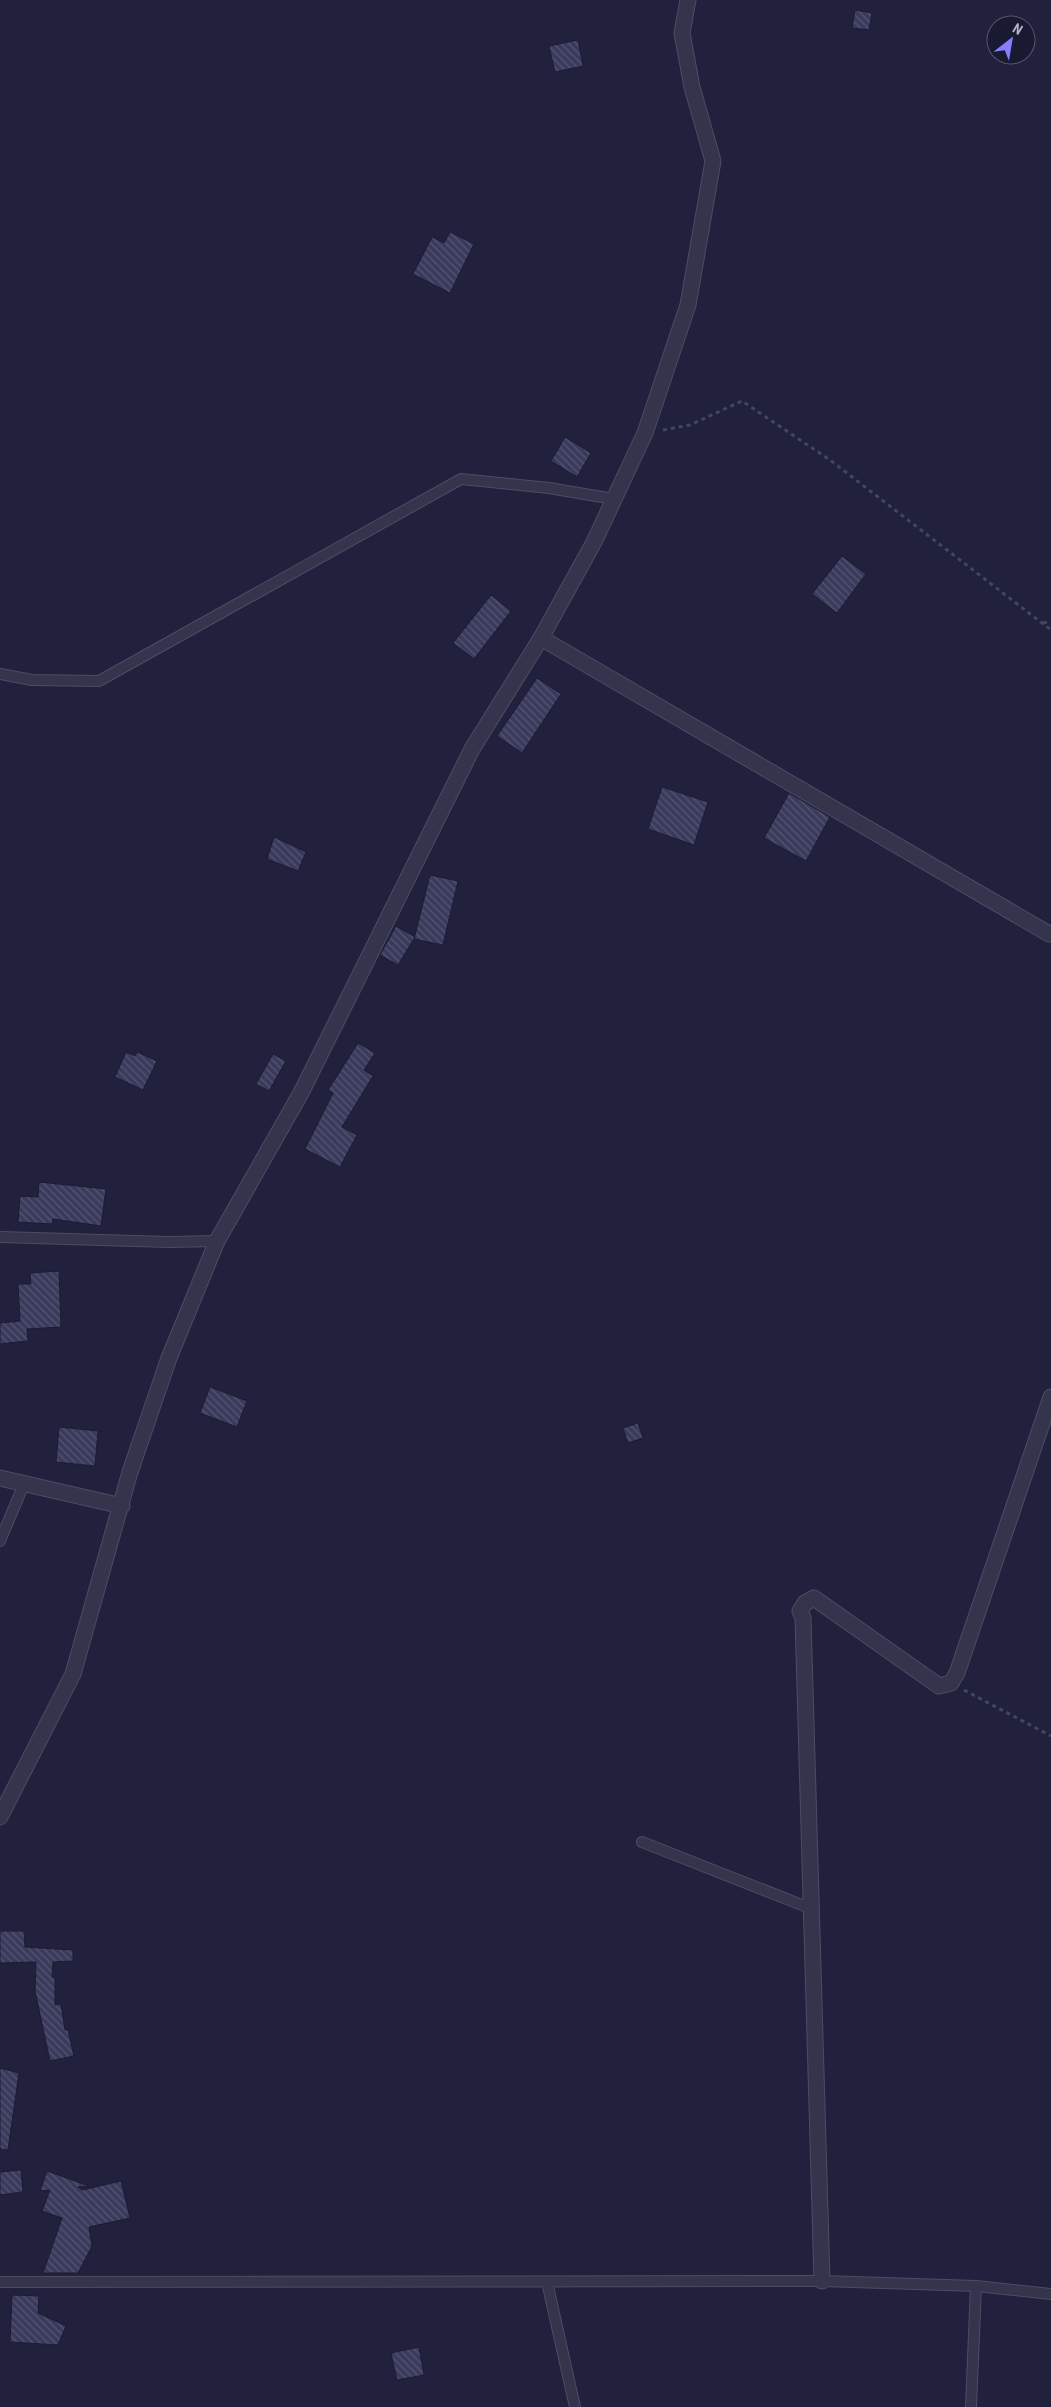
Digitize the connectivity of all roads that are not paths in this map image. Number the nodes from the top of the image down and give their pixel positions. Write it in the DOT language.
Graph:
graph roads {
  1 [pos="688,0"];
  2 [pos="614,500"];
  3 [pos="540,638"];
  4 [pos="0,674"];
  5 [pos="1049,934"];
  6 [pos="0,1237"];
  7 [pos="217,1240"];
  8 [pos="1051,1397"];
  9 [pos="0,1478"];
  10 [pos="24,1484"];
  11 [pos="122,1506"];
  12 [pos="0,1541"];
  13 [pos="0,1817"];
  14 [pos="642,1842"];
  15 [pos="812,1909"];
  16 [pos="0,2282"];
  17 [pos="547,2282"];
  18 [pos="822,2282"];
  19 [pos="976,2286"];
  20 [pos="1051,2294"];
  21 [pos="575,2407"];
  22 [pos="971,2407"];
  1 -- 2 [label="street"];
  2 -- 3 [label="street"];
  2 -- 4 [label="lane"];
  3 -- 5 [label="street"];
  3 -- 7 [label="street"];
  6 -- 7 [label="lane"];
  7 -- 11 [label="street"];
  8 -- 15 [label="street"];
  9 -- 10 [label="street"];
  10 -- 11 [label="street"];
  10 -- 12 [label="lane"];
  11 -- 13 [label="street"];
  14 -- 15 [label="lane"];
  15 -- 18 [label="street"];
  16 -- 17 [label="lane"];
  17 -- 18 [label="lane"];
  17 -- 21 [label="lane"];
  18 -- 19 [label="lane"];
  19 -- 20 [label="lane"];
  19 -- 22 [label="lane"];
}
